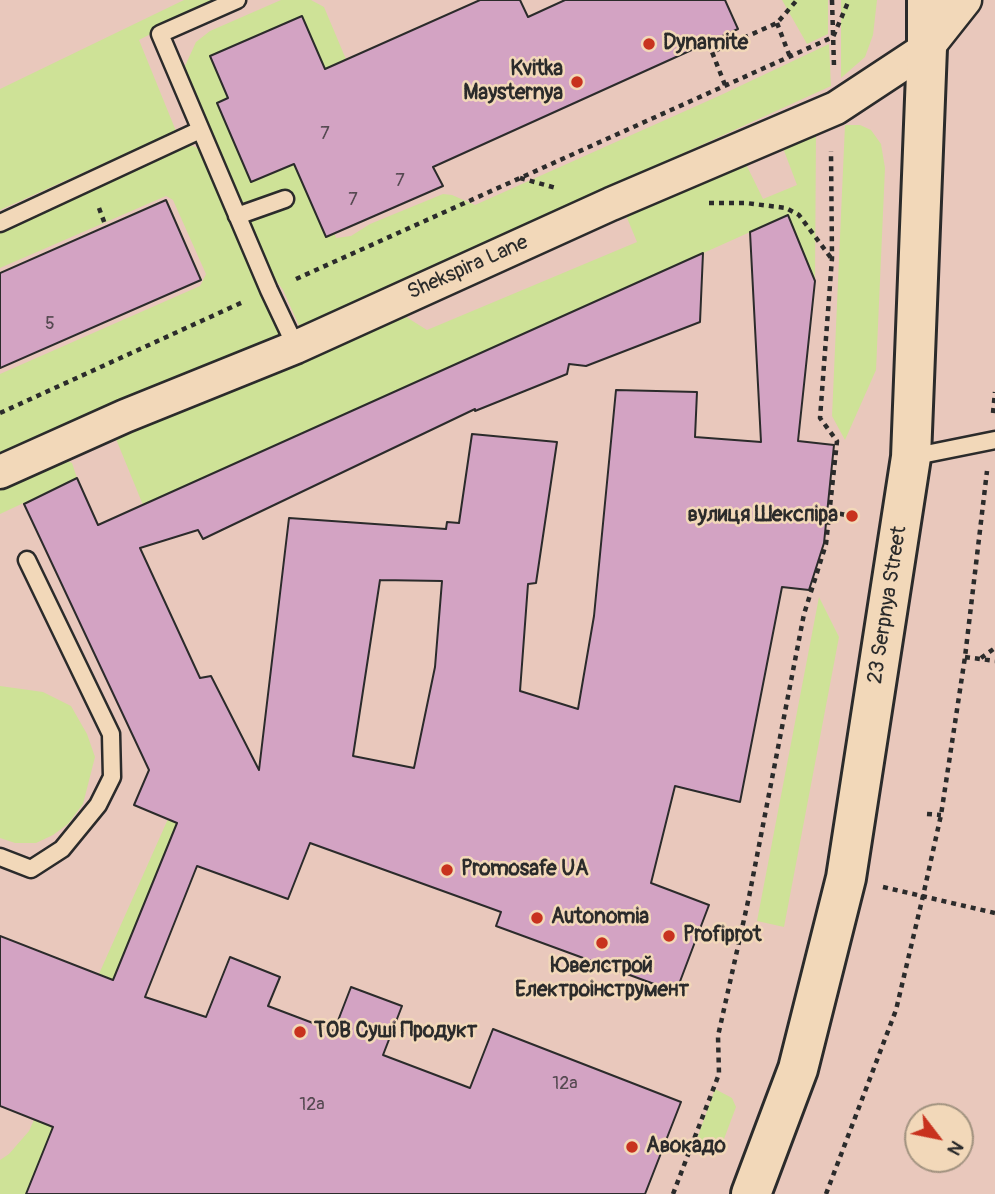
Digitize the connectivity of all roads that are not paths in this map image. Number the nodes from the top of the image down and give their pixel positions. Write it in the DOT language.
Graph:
graph roads {
  1 [pos="237,0"];
  2 [pos="927,0"];
  3 [pos="964,0"];
  4 [pos="928,48"];
  5 [pos="200,130"];
  6 [pos="285,199"];
  7 [pos="237,216"];
  8 [pos="0,223"];
  9 [pos="296,347"];
  10 [pos="992,440"];
  11 [pos="911,457"];
  12 [pos="0,471"];
  13 [pos="27,560"];
  14 [pos="0,857"];
  15 [pos="751,1194"];
  1 -- 5 [label="lane"];
  2 -- 4 [label="street, 23 Serpnya Street"];
  3 -- 4 [label="street"];
  4 -- 9 [label="street, Shekspira Lane"];
  4 -- 11 [label="street, 23 Serpnya Street"];
  5 -- 7 [label="lane"];
  5 -- 8 [label="lane"];
  6 -- 7 [label="lane"];
  7 -- 9 [label="lane"];
  9 -- 12 [label="street, Shekspira Lane"];
  10 -- 11 [label="lane"];
  11 -- 15 [label="street, 23 Serpnya Street"];
  13 -- 14 [label="lane"];
}
